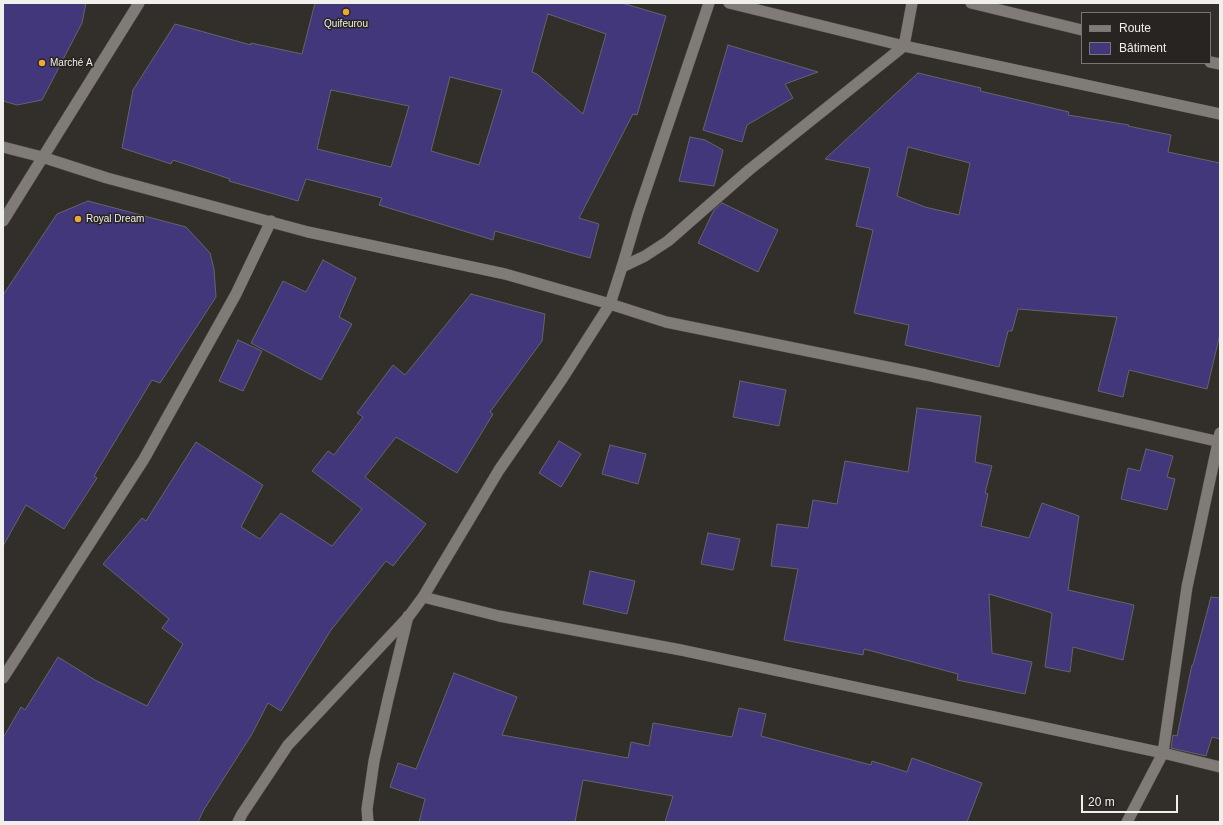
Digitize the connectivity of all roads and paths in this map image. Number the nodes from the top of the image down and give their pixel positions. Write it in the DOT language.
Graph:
graph roads {
  1 [pos="139,3"];
  2 [pos="709,3"];
  3 [pos="729,3"];
  4 [pos="912,3"];
  5 [pos="971,3"];
  6 [pos="1081,30"];
  7 [pos="904,46"];
  8 [pos="1220,114"];
  9 [pos="3,147"];
  10 [pos="42,157"];
  11 [pos="3,221"];
  12 [pos="271,221"];
  13 [pos="622,266"];
  14 [pos="610,304"];
  15 [pos="1219,439"];
  16 [pos="423,597"];
  17 [pos="408,616"];
  18 [pos="3,678"];
  19 [pos="1163,752"];
  20 [pos="1220,767"];
  21 [pos="238,822"];
  22 [pos="368,822"];
  23 [pos="1127,822"];
  1 -- 10 [label="street"];
  2 -- 13 [label="street"];
  3 -- 7 [label="street"];
  4 -- 7 [label="street"];
  5 -- 6 [label="street"];
  7 -- 8 [label="street"];
  7 -- 13 [label="street"];
  9 -- 10 [label="street"];
  10 -- 11 [label="street"];
  10 -- 12 [label="street"];
  12 -- 14 [label="street"];
  12 -- 18 [label="street"];
  13 -- 14 [label="street"];
  14 -- 15 [label="street"];
  14 -- 16 [label="street"];
  15 -- 19 [label="street"];
  16 -- 17 [label="street"];
  16 -- 19 [label="street"];
  17 -- 21 [label="street"];
  17 -- 22 [label="street"];
  19 -- 20 [label="street"];
  19 -- 23 [label="street"];
}
